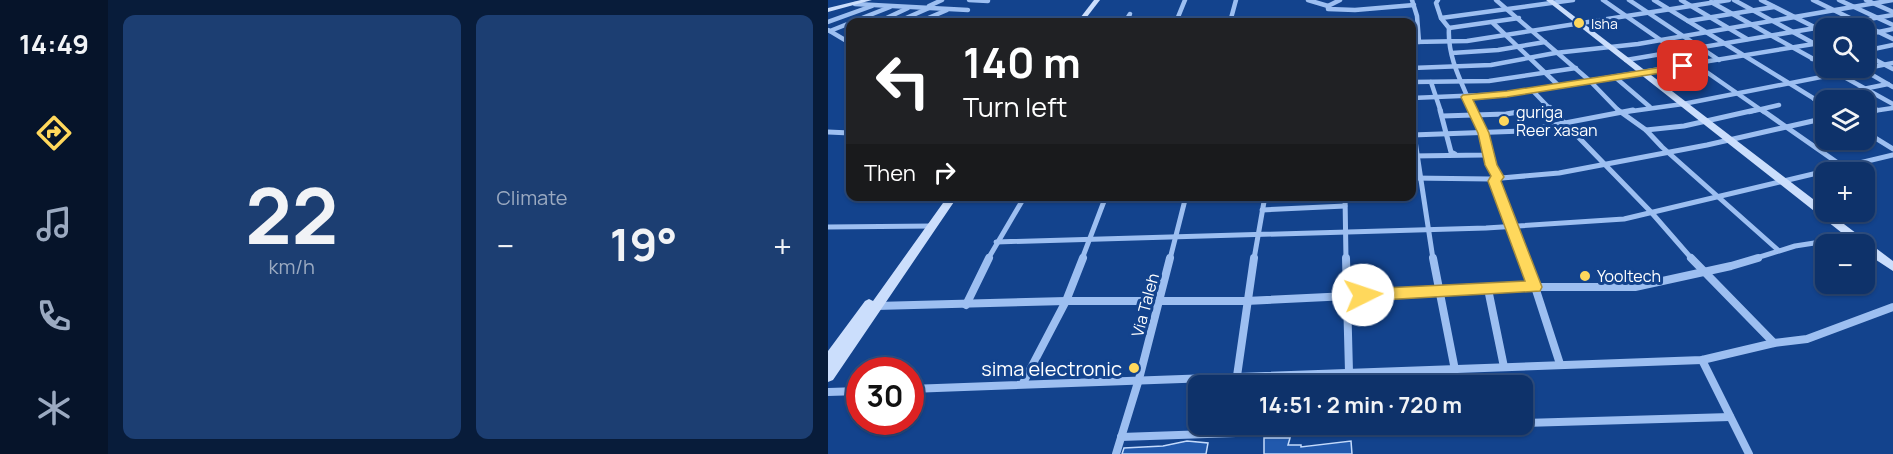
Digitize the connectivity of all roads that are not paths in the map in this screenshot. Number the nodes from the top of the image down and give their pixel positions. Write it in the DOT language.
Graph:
graph roads {
  1 [pos="942,0"];
  2 [pos="969,0"];
  3 [pos="1092,0"];
  4 [pos="1098,0"];
  5 [pos="1185,0"];
  6 [pos="1236,0"];
  7 [pos="1308,0"];
  8 [pos="1340,0"];
  9 [pos="1412,0"];
  10 [pos="1437,0"];
  11 [pos="1496,0"];
  12 [pos="1573,0"];
  13 [pos="1603,0"];
  14 [pos="1629,0"];
  15 [pos="1654,0"];
  16 [pos="1681,0"];
  17 [pos="1732,0"];
  18 [pos="1761,0"];
  19 [pos="1813,0"];
  20 [pos="1839,0"];
  21 [pos="1866,0"];
  22 [pos="1893,0"];
  23 [pos="988,1"];
  24 [pos="1551,1"];
  25 [pos="1708,1"];
  26 [pos="858,2"];
  27 [pos="871,3"];
  28 [pos="1875,4"];
  29 [pos="1414,5"];
  30 [pos="1689,5"];
  31 [pos="893,6"];
  32 [pos="1328,6"];
  33 [pos="912,7"];
  34 [pos="1774,7"];
  35 [pos="1854,7"];
  36 [pos="928,8"];
  37 [pos="1504,8"];
  38 [pos="1667,8"];
  39 [pos="828,9"];
  40 [pos="950,9"];
  41 [pos="968,10"];
  42 [pos="1752,10"];
  43 [pos="1832,10"];
  44 [pos="1646,12"];
  45 [pos="1732,14"];
  46 [pos="1893,14"];
  47 [pos="1130,15"];
  48 [pos="1625,16"];
  49 [pos="1793,16"];
  50 [pos="1710,17"];
  51 [pos="863,18"];
  52 [pos="887,18"];
  53 [pos="906,18"];
  54 [pos="929,18"];
  55 [pos="1079,18"];
  56 [pos="1083,18"];
  57 [pos="1128,18"];
  58 [pos="1178,18"];
  59 [pos="1231,18"];
  60 [pos="1441,18"];
  61 [pos="1519,18"];
  62 [pos="1849,18"];
  63 [pos="1875,18"];
  64 [pos="1878,18"];
  65 [pos="1769,20"];
  66 [pos="1688,21"];
  67 [pos="828,22"];
  68 [pos="1493,23"];
  69 [pos="1749,23"];
  70 [pos="1581,24"];
  71 [pos="846,25"];
  72 [pos="1726,27"];
  73 [pos="1814,27"];
  74 [pos="1893,27"];
  75 [pos="1449,28"];
  76 [pos="1533,30"];
  77 [pos="1875,30"];
  78 [pos="829,31"];
  79 [pos="1704,32"];
  80 [pos="1791,32"];
  81 [pos="1879,32"];
  82 [pos="1875,33"];
  83 [pos="1505,34"];
  84 [pos="1770,35"];
  85 [pos="1683,36"];
  86 [pos="1747,39"];
  87 [pos="1893,39"];
  88 [pos="1660,40"];
  89 [pos="846,41"];
  90 [pos="1419,42"];
  91 [pos="1448,42"];
  92 [pos="1545,42"];
  93 [pos="1723,43"];
  94 [pos="1815,44"];
  95 [pos="1893,45"];
  96 [pos="1517,46"];
  97 [pos="1609,47"];
  98 [pos="1701,47"];
  99 [pos="1790,47"];
  100 [pos="1875,49"];
  101 [pos="1679,51"];
  102 [pos="1452,53"];
  103 [pos="1555,53"];
  104 [pos="1741,55"];
  105 [pos="1529,58"];
  106 [pos="1812,59"];
  107 [pos="1815,59"];
  108 [pos="1875,59"];
  109 [pos="1626,60"];
  110 [pos="1719,60"];
  111 [pos="1815,61"];
  112 [pos="1893,63"];
  113 [pos="1697,64"];
  114 [pos="1884,64"];
  115 [pos="1875,66"];
  116 [pos="1456,67"];
  117 [pos="1416,68"];
  118 [pos="1575,68"];
  119 [pos="1893,69"];
  120 [pos="1546,73"];
  121 [pos="1644,73"];
  122 [pos="1875,77"];
  123 [pos="1616,78"];
  124 [pos="1815,78"];
  125 [pos="1847,78"];
  126 [pos="1590,81"];
  127 [pos="1416,82"];
  128 [pos="1431,82"];
  129 [pos="1463,82"];
  130 [pos="1787,83"];
  131 [pos="1559,86"];
  132 [pos="1890,86"];
  133 [pos="1865,88"];
  134 [pos="1532,90"];
  135 [pos="1737,93"];
  136 [pos="1436,97"];
  137 [pos="1467,97"];
  138 [pos="1416,98"];
  139 [pos="1814,99"];
  140 [pos="1683,104"];
  141 [pos="1779,105"];
  142 [pos="1893,106"];
  143 [pos="1550,107"];
  144 [pos="1650,107"];
  145 [pos="1761,109"];
  146 [pos="1875,110"];
  147 [pos="1622,113"];
  148 [pos="1474,115"];
  149 [pos="1442,116"];
  150 [pos="1705,121"];
  151 [pos="1815,121"];
  152 [pos="1565,124"];
  153 [pos="1789,127"];
  154 [pos="1646,130"];
  155 [pos="828,132"];
  156 [pos="1448,133"];
  157 [pos="1483,133"];
  158 [pos="846,134"];
  159 [pos="1416,135"];
  160 [pos="1875,137"];
  161 [pos="1730,140"];
  162 [pos="1893,149"];
  163 [pos="1670,152"];
  164 [pos="1488,153"];
  165 [pos="1455,154"];
  166 [pos="1893,155"];
  167 [pos="1416,156"];
  168 [pos="1837,162"];
  169 [pos="1867,162"];
  170 [pos="1603,164"];
  171 [pos="1416,165"];
  172 [pos="1815,174"];
  173 [pos="1498,177"];
  174 [pos="1419,178"];
  175 [pos="1782,181"];
  176 [pos="1716,196"];
  177 [pos="943,201"];
  178 [pos="949,201"];
  179 [pos="1022,201"];
  180 [pos="1104,201"];
  181 [pos="1185,201"];
  182 [pos="1264,201"];
  183 [pos="1345,201"];
  184 [pos="1345,206"];
  185 [pos="1262,210"];
  186 [pos="1651,212"];
  187 [pos="928,226"];
  188 [pos="828,227"];
  189 [pos="1509,227"];
  190 [pos="1428,231"];
  191 [pos="1347,232"];
  192 [pos="1849,234"];
  193 [pos="1178,236"];
  194 [pos="1260,236"];
  195 [pos="1090,237"];
  196 [pos="996,242"];
  197 [pos="1815,242"];
  198 [pos="1778,250"];
  199 [pos="1875,253"];
  200 [pos="1893,267"];
  201 [pos="1704,273"];
  202 [pos="1534,287"];
  203 [pos="1488,289"];
  204 [pos="1438,290"];
  205 [pos="1347,296"];
  206 [pos="1066,301"];
  207 [pos="1159,301"];
  208 [pos="1246,301"];
  209 [pos="966,305"];
  210 [pos="871,306"];
  211 [pos="1893,307"];
  212 [pos="1774,343"];
  213 [pos="1702,360"];
  214 [pos="828,361"];
  215 [pos="1560,364"];
  216 [pos="1504,367"];
  217 [pos="1455,370"];
  218 [pos="1349,372"];
  219 [pos="1237,375"];
  220 [pos="1265,375"];
  221 [pos="828,376"];
  222 [pos="1188,378"];
  223 [pos="1139,380"];
  224 [pos="1023,384"];
  225 [pos="924,388"];
  226 [pos="846,391"];
  227 [pos="828,392"];
  228 [pos="1730,417"];
  229 [pos="1533,423"];
  230 [pos="1188,435"];
  231 [pos="1121,437"];
  232 [pos="1116,454"];
  233 [pos="1749,454"];
  1 -- 36 [label="street"];
  2 -- 23 [label="street"];
  3 -- 55 [label="street"];
  4 -- 56 [label="street"];
  5 -- 58 [label="street"];
  6 -- 59 [label="street"];
  7 -- 32 [label="street"];
  8 -- 32 [label="street"];
  9 -- 29 [label="street"];
  10 -- 60 [label="street"];
  11 -- 37 [label="street"];
  12 -- 24 [label="street"];
  13 -- 48 [label="street"];
  14 -- 44 [label="street"];
  15 -- 38 [label="street"];
  16 -- 30 [label="street"];
  17 -- 25 [label="street"];
  17 -- 42 [label="street"];
  18 -- 34 [label="street"];
  19 -- 43 [label="street"];
  20 -- 35 [label="street"];
  21 -- 28 [label="street"];
  22 -- 28 [label="street"];
  24 -- 37 [label="street"];
  24 -- 70 [label="street"];
  25 -- 30 [label="street"];
  25 -- 45 [label="street"];
  26 -- 27 [label="street"];
  26 -- 39 [label="street"];
  27 -- 31 [label="street"];
  27 -- 67 [label="street"];
  28 -- 35 [label="street"];
  28 -- 46 [label="street"];
  29 -- 32 [label="street"];
  29 -- 90 [label="street"];
  30 -- 38 [label="street"];
  30 -- 50 [label="street"];
  31 -- 33 [label="street"];
  31 -- 51 [label="street"];
  33 -- 36 [label="street"];
  33 -- 52 [label="street"];
  34 -- 42 [label="street"];
  34 -- 49 [label="street"];
  35 -- 43 [label="street"];
  35 -- 64 [label="street"];
  36 -- 40 [label="street"];
  36 -- 53 [label="street"];
  37 -- 60 [label="street"];
  37 -- 61 [label="street"];
  38 -- 44 [label="street"];
  38 -- 66 [label="street"];
  40 -- 41 [label="street"];
  40 -- 54 [label="street"];
  42 -- 45 [label="street"];
  42 -- 65 [label="street"];
  43 -- 49 [label="street"];
  43 -- 62 [label="street"];
  44 -- 48 [label="street"];
  44 -- 85 [label="street"];
  45 -- 50 [label="street"];
  45 -- 69 [label="street"];
  46 -- 64 [label="street"];
  47 -- 57 [label="street"];
  48 -- 70 [label="street"];
  48 -- 88 [label="street"];
  49 -- 65 [label="street"];
  49 -- 73 [label="street"];
  50 -- 66 [label="street"];
  50 -- 72 [label="street"];
  60 -- 75 [label="street"];
  61 -- 68 [label="street"];
  61 -- 76 [label="street"];
  63 -- 64 [label="street"];
  64 -- 74 [label="street"];
  65 -- 69 [label="street"];
  65 -- 80 [label="street"];
  66 -- 79 [label="street"];
  68 -- 75 [label="street"];
  68 -- 83 [label="street"];
  69 -- 72 [label="street"];
  69 -- 84 [label="street"];
  70 -- 76 [label="street"];
  70 -- 97 [label="street"];
  71 -- 78 [label="street"];
  72 -- 79 [label="street"];
  72 -- 86 [label="street"];
  73 -- 80 [label="street"];
  74 -- 81 [label="street"];
  75 -- 91 [label="street"];
  76 -- 83 [label="street"];
  76 -- 92 [label="street"];
  77 -- 81 [label="street"];
  78 -- 89 [label="street"];
  79 -- 85 [label="street"];
  79 -- 93 [label="street"];
  80 -- 84 [label="street"];
  80 -- 94 [label="street"];
  81 -- 82 [label="street"];
  81 -- 87 [label="street"];
  83 -- 91 [label="street"];
  83 -- 96 [label="street"];
  84 -- 86 [label="street"];
  84 -- 99 [label="street"];
  85 -- 88 [label="street"];
  85 -- 98 [label="street"];
  86 -- 93 [label="street"];
  88 -- 97 [label="street"];
  88 -- 101 [label="street"];
  90 -- 91 [label="street"];
  91 -- 102 [label="street"];
  92 -- 96 [label="street"];
  92 -- 103 [label="street"];
  93 -- 98 [label="street"];
  93 -- 104 [label="street"];
  94 -- 99 [label="street"];
  95 -- 100 [label="street"];
  96 -- 102 [label="street"];
  96 -- 105 [label="street"];
  97 -- 103 [label="street"];
  97 -- 109 [label="street"];
  98 -- 101 [label="street"];
  98 -- 110 [label="street"];
  99 -- 104 [label="street"];
  99 -- 106 [label="street"];
  101 -- 109 [label="street"];
  101 -- 113 [label="street"];
  102 -- 116 [label="street"];
  103 -- 105 [label="street"];
  103 -- 118 [label="street"];
  104 -- 110 [label="street"];
  104 -- 130 [label="street"];
  105 -- 116 [label="street"];
  105 -- 120 [label="street"];
  106 -- 107 [label="street"];
  106 -- 111 [label="street"];
  108 -- 114 [label="street"];
  109 -- 121 [label="street"];
  110 -- 113 [label="street"];
  112 -- 114 [label="street"];
  113 -- 121 [label="street"];
  113 -- 135 [label="street"];
  114 -- 115 [label="street"];
  114 -- 119 [label="street"];
  116 -- 117 [label="street"];
  116 -- 129 [label="street"];
  118 -- 120 [label="street"];
  118 -- 126 [label="street"];
  120 -- 129 [label="street"];
  120 -- 131 [label="street"];
  121 -- 123 [label="street"];
  121 -- 140 [label="street"];
  122 -- 132 [label="street"];
  123 -- 126 [label="street"];
  123 -- 144 [label="street"];
  124 -- 130 [label="street"];
  125 -- 133 [label="street"];
  126 -- 131 [label="street"];
  126 -- 147 [label="street"];
  127 -- 128 [label="street"];
  128 -- 129 [label="street"];
  128 -- 136 [label="street"];
  129 -- 137 [label="street"];
  130 -- 135 [label="street"];
  130 -- 139 [label="street"];
  131 -- 134 [label="street"];
  132 -- 133 [label="street"];
  133 -- 139 [label="street"];
  133 -- 142 [label="street"];
  134 -- 137 [label="street"];
  134 -- 143 [label="street"];
  135 -- 140 [label="street"];
  135 -- 145 [label="street"];
  136 -- 137 [label="street"];
  136 -- 138 [label="street"];
  136 -- 149 [label="street"];
  137 -- 148 [label="street"];
  140 -- 144 [label="street"];
  140 -- 150 [label="street"];
  141 -- 145 [label="street"];
  142 -- 146 [label="street"];
  143 -- 148 [label="street"];
  143 -- 152 [label="street"];
  144 -- 147 [label="street"];
  145 -- 150 [label="street"];
  145 -- 153 [label="street"];
  147 -- 152 [label="street"];
  147 -- 154 [label="street"];
  148 -- 149 [label="street"];
  148 -- 157 [label="street"];
  149 -- 156 [label="street"];
  150 -- 154 [label="street"];
  150 -- 161 [label="street"];
  151 -- 153 [label="street"];
  152 -- 157 [label="street"];
  152 -- 170 [label="street"];
  153 -- 161 [label="street"];
  153 -- 168 [label="street"];
  154 -- 163 [label="street"];
  155 -- 158 [label="street"];
  156 -- 157 [label="street"];
  156 -- 159 [label="street"];
  156 -- 165 [label="street"];
  157 -- 164 [label="street"];
  160 -- 162 [label="street"];
  161 -- 163 [label="street"];
  161 -- 175 [label="street"];
  163 -- 170 [label="street"];
  163 -- 176 [label="street"];
  164 -- 165 [label="street"];
  164 -- 173 [label="street"];
  165 -- 167 [label="street"];
  166 -- 169 [label="street"];
  170 -- 173 [label="street"];
  170 -- 186 [label="street"];
  171 -- 174 [label="street"];
  172 -- 175 [label="street"];
  173 -- 174 [label="street"];
  173 -- 189 [label="street"];
  174 -- 190 [label="street"];
  175 -- 176 [label="street"];
  175 -- 192 [label="street"];
  176 -- 186 [label="street"];
  176 -- 198 [label="street"];
  177 -- 187 [label="street"];
  178 -- 187 [label="street"];
  179 -- 196 [label="street"];
  180 -- 195 [label="street"];
  181 -- 193 [label="street, Via Taleh"];
  182 -- 185 [label="street"];
  183 -- 184 [label="street"];
  184 -- 185 [label="street"];
  184 -- 191 [label="street"];
  185 -- 194 [label="street"];
  186 -- 189 [label="street"];
  186 -- 201 [label="street"];
  187 -- 188 [label="street"];
  187 -- 210 [label="street"];
  189 -- 190 [label="street"];
  189 -- 202 [label="street"];
  190 -- 191 [label="street"];
  190 -- 204 [label="street"];
  191 -- 194 [label="street"];
  191 -- 205 [label="street"];
  193 -- 194 [label="street"];
  193 -- 195 [label="street"];
  193 -- 207 [label="street, Via Taleh"];
  194 -- 208 [label="street"];
  195 -- 196 [label="street"];
  195 -- 206 [label="street"];
  196 -- 209 [label="street"];
  197 -- 198 [label="street"];
  198 -- 201 [label="street"];
  199 -- 200 [label="street"];
  201 -- 202 [label="street"];
  201 -- 212 [label="street"];
  202 -- 203 [label="street"];
  202 -- 215 [label="street"];
  203 -- 204 [label="street"];
  203 -- 216 [label="street"];
  204 -- 205 [label="street"];
  204 -- 217 [label="street"];
  205 -- 208 [label="street"];
  205 -- 218 [label="street"];
  206 -- 207 [label="street"];
  206 -- 209 [label="street"];
  206 -- 224 [label="street"];
  207 -- 208 [label="street"];
  207 -- 223 [label="street, Via Taleh"];
  208 -- 219 [label="street"];
  209 -- 210 [label="street"];
  210 -- 214 [label="street"];
  210 -- 221 [label="street"];
  211 -- 212 [label="street"];
  212 -- 213 [label="street"];
  213 -- 215 [label="street"];
  213 -- 228 [label="street"];
  215 -- 216 [label="street"];
  216 -- 217 [label="street"];
  217 -- 218 [label="street"];
  218 -- 220 [label="street"];
  222 -- 223 [label="street"];
  223 -- 224 [label="street"];
  223 -- 231 [label="street, Via Taleh"];
  224 -- 225 [label="street"];
  226 -- 227 [label="street"];
  228 -- 229 [label="street"];
  228 -- 233 [label="street"];
  230 -- 231 [label="street"];
  231 -- 232 [label="street, Via Taleh"];
}
